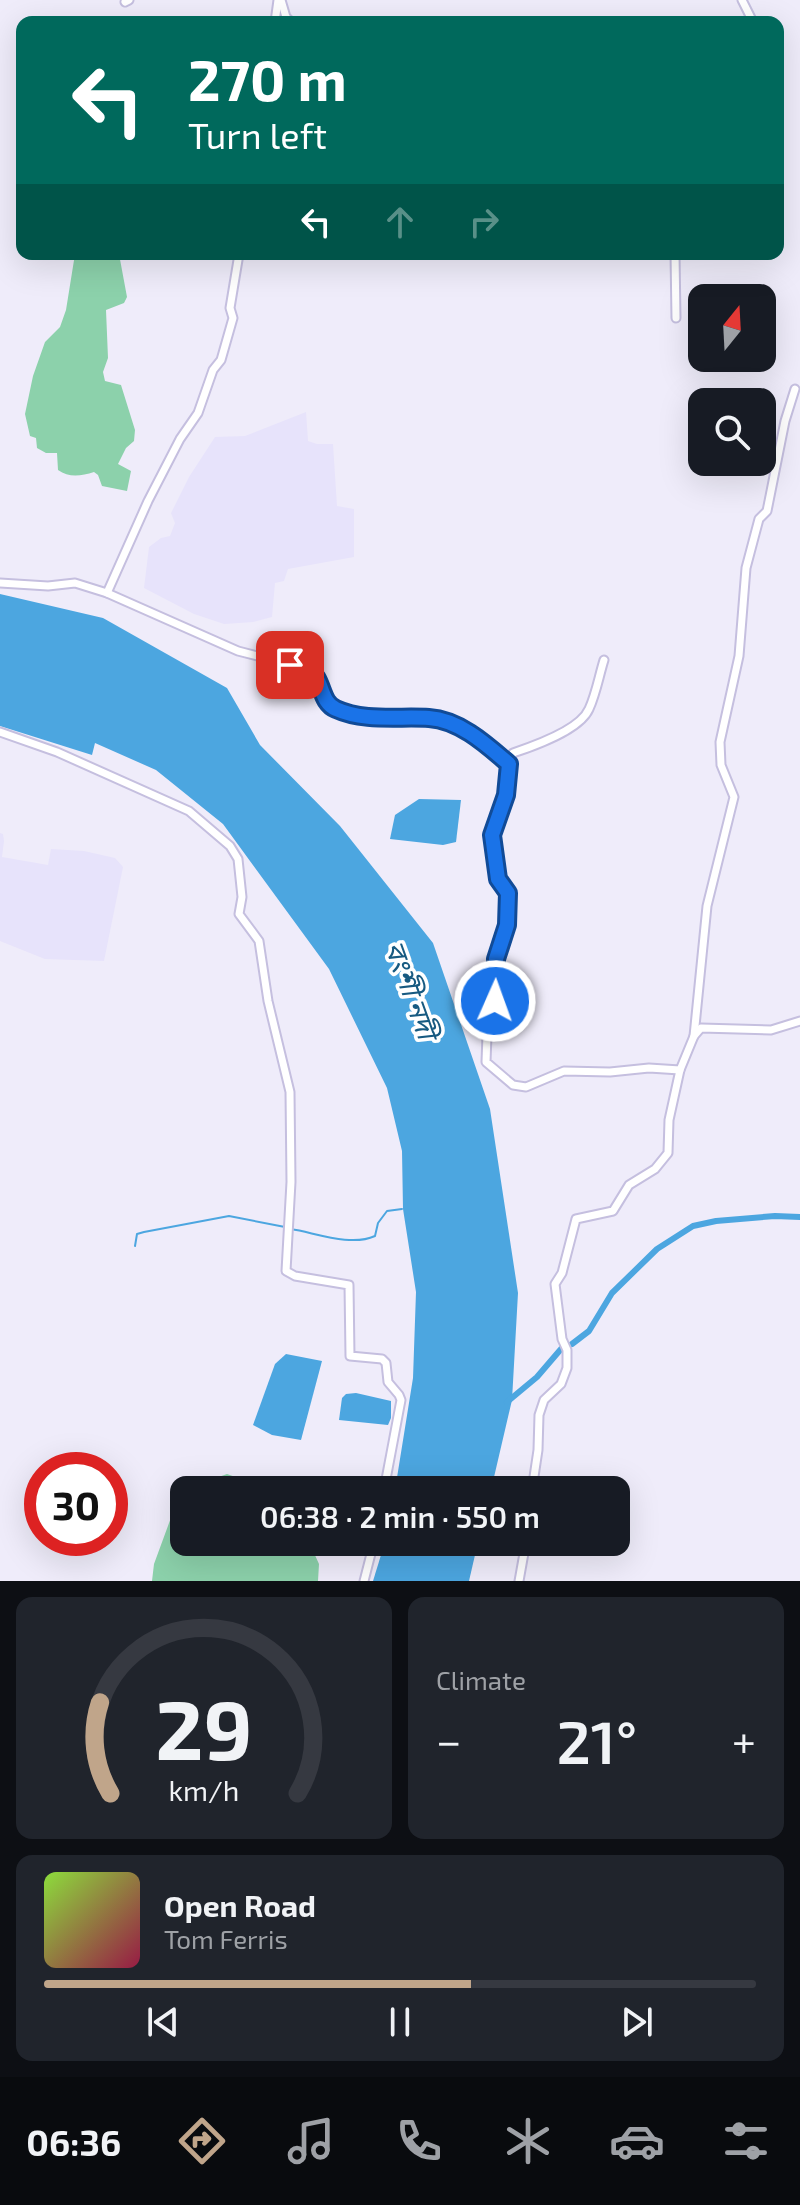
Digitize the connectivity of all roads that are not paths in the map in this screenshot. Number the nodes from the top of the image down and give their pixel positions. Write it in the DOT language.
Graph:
graph roads {
  1 [pos="238,260"];
  2 [pos="675,260"];
  3 [pos="676,318"];
  4 [pos="795,389"];
  5 [pos="0,583"];
  6 [pos="107,593"];
  7 [pos="604,660"];
  8 [pos="0,732"];
  9 [pos="509,764"];
  10 [pos="800,1021"];
  11 [pos="694,1036"];
  12 [pos="680,1070"];
  13 [pos="388,1476"];
  14 [pos="534,1476"];
  15 [pos="370,1556"];
  16 [pos="523,1556"];
  17 [pos="364,1581"];
  18 [pos="519,1581"];
  1 -- 6 [label="street"];
  2 -- 3 [label="street"];
  4 -- 11 [label="street"];
  5 -- 6 [label="street"];
  6 -- 9 [label="street"];
  7 -- 9 [label="street"];
  8 -- 13 [label="street"];
  9 -- 12 [label="street"];
  10 -- 11 [label="street"];
  11 -- 12 [label="street"];
  12 -- 14 [label="street"];
  15 -- 17 [label="street"];
  16 -- 18 [label="street"];
}
